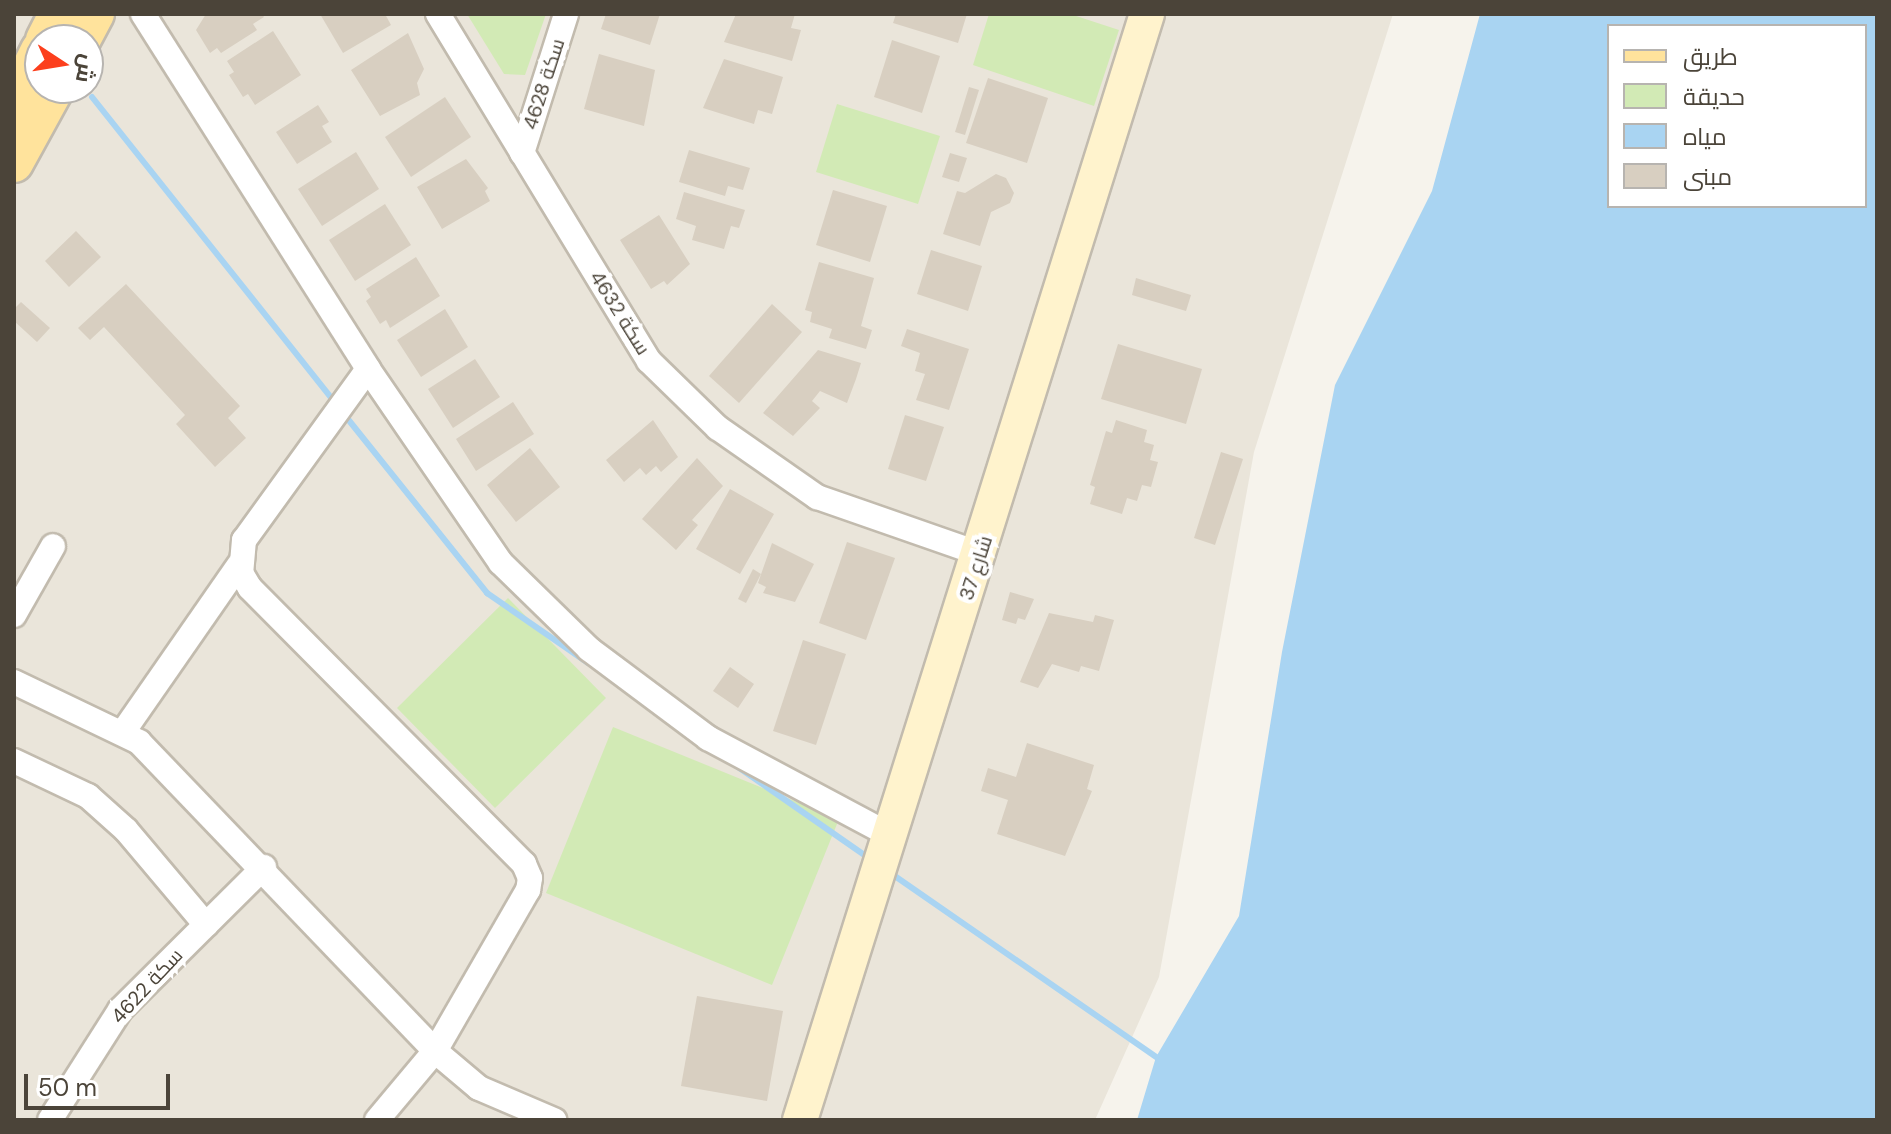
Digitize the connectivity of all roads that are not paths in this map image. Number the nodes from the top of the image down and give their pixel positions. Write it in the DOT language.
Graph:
graph roads {
  1 [pos="95,14"];
  2 [pos="143,14"];
  3 [pos="438,14"];
  4 [pos="566,14"];
  5 [pos="1147,14"];
  6 [pos="71,24"];
  7 [pos="46,104"];
  8 [pos="522,153"];
  9 [pos="14,163"];
  10 [pos="368,369"];
  11 [pos="53,546"];
  12 [pos="981,554"];
  13 [pos="239,565"];
  14 [pos="14,615"];
  15 [pos="14,682"];
  16 [pos="123,732"];
  17 [pos="14,761"];
  18 [pos="890,835"];
  19 [pos="264,867"];
  20 [pos="206,925"];
  21 [pos="435,1051"];
  22 [pos="50,1120"];
  23 [pos="377,1120"];
  24 [pos="554,1120"];
  25 [pos="800,1120"];
  1 -- 6 [label="main road"];
  2 -- 10 [label="street"];
  3 -- 8 [label="street, سكة 4632"];
  4 -- 8 [label="street, سكة 4628"];
  5 -- 12 [label="street, شارع 37"];
  7 -- 9 [label="main road"];
  8 -- 12 [label="street, سكة 4632"];
  10 -- 13 [label="street"];
  10 -- 18 [label="street"];
  11 -- 14 [label="street"];
  12 -- 18 [label="street, شارع 37"];
  13 -- 16 [label="street"];
  13 -- 21 [label="street"];
  15 -- 16 [label="street"];
  16 -- 19 [label="street"];
  17 -- 20 [label="street"];
  18 -- 25 [label="street, شارع 37"];
  19 -- 20 [label="street, سكة 4622"];
  19 -- 21 [label="street"];
  20 -- 22 [label="street, سكة 4622"];
  21 -- 23 [label="street"];
  21 -- 24 [label="street"];
}
